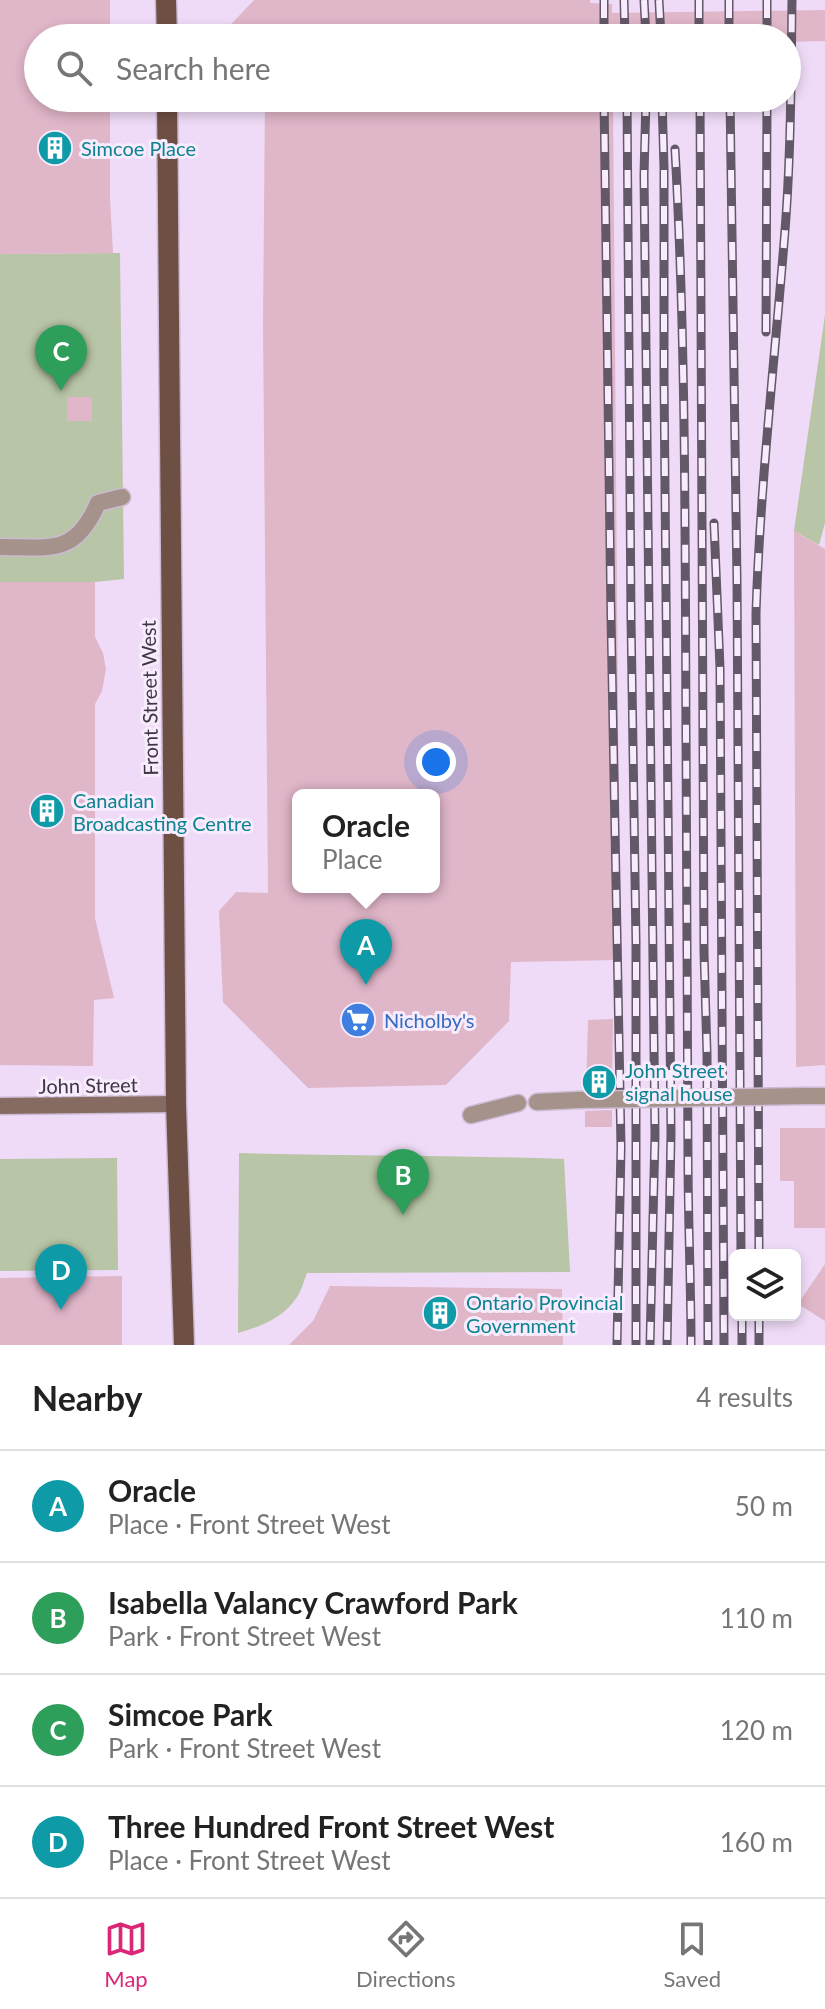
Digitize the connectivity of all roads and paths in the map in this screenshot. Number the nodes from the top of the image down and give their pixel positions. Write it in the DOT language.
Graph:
graph roads {
  1 [pos="166,0"];
  2 [pos="167,24"];
  3 [pos="167,112"];
  4 [pos="122,497"];
  5 [pos="0,547"];
  6 [pos="825,1096"];
  7 [pos="537,1102"];
  8 [pos="518,1103"];
  9 [pos="176,1104"];
  10 [pos="0,1106"];
  11 [pos="471,1115"];
  12 [pos="184,1345"];
  1 -- 2 [label="main road"];
  3 -- 9 [label="main road, Front Street West"];
  4 -- 5 [label="street"];
  6 -- 7 [label="street, bridge"];
  8 -- 11 [label="street"];
  9 -- 10 [label="street, John Street"];
  9 -- 12 [label="main road, Front Street West"];
}
